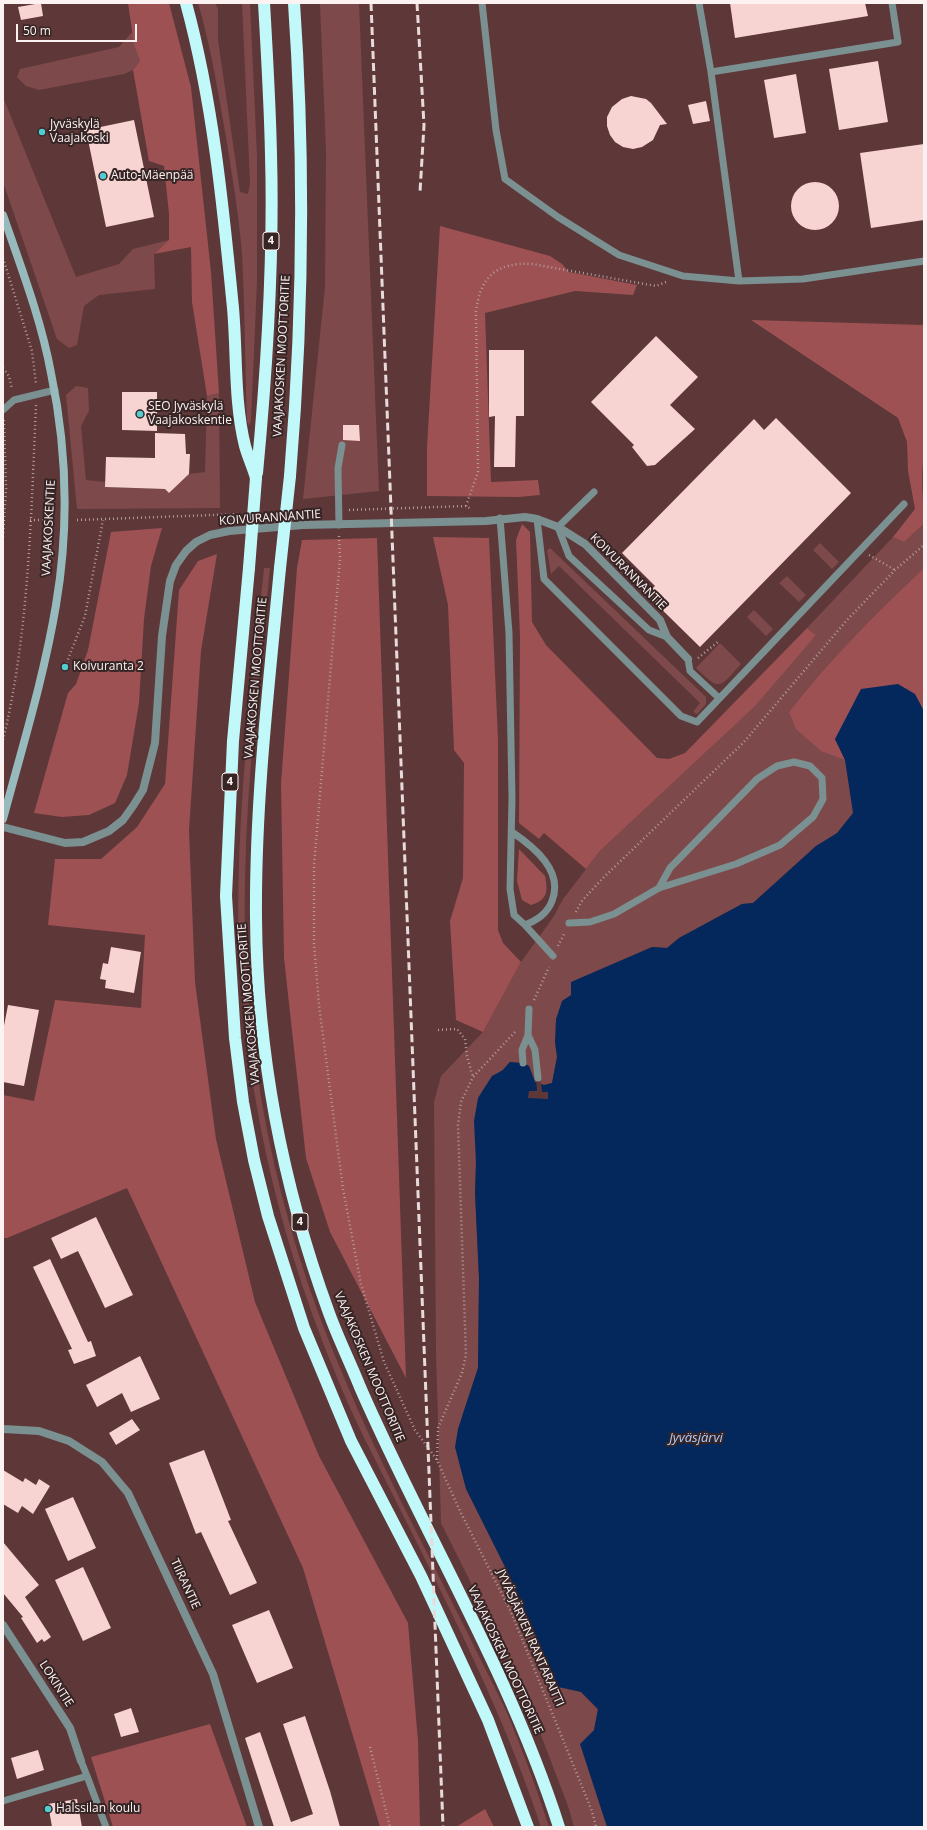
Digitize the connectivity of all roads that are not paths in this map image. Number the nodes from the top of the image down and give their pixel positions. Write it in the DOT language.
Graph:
graph roads {
  1 [pos="186,3"];
  2 [pos="264,3"];
  3 [pos="294,3"];
  4 [pos="482,3"];
  5 [pos="699,3"];
  6 [pos="892,3"];
  7 [pos="711,72"];
  8 [pos="3,215"];
  9 [pos="924,261"];
  10 [pos="739,281"];
  11 [pos="55,390"];
  12 [pos="3,410"];
  13 [pos="342,445"];
  14 [pos="256,478"];
  15 [pos="594,492"];
  16 [pos="904,504"];
  17 [pos="500,518"];
  18 [pos="537,519"];
  19 [pos="339,525"];
  20 [pos="558,527"];
  21 [pos="667,637"];
  22 [pos="688,659"];
  23 [pos="719,698"];
  24 [pos="3,819"];
  25 [pos="3,827"];
  26 [pos="512,832"];
  27 [pos="659,888"];
  28 [pos="569,923"];
  29 [pos="525,925"];
  30 [pos="553,956"];
  31 [pos="529,1009"];
  32 [pos="528,1035"];
  33 [pos="523,1063"];
  34 [pos="538,1078"];
  35 [pos="3,1429"];
  36 [pos="3,1624"];
  37 [pos="81,1761"];
  38 [pos="87,1776"];
  39 [pos="3,1801"];
  40 [pos="106,1827"];
  41 [pos="259,1827"];
  42 [pos="528,1827"];
  43 [pos="559,1827"];
  1 -- 14 [label="highway"];
  2 -- 14 [label="highway, VAAJAKOSKEN MOOTTORITIE / 4"];
  3 -- 43 [label="highway, VAAJAKOSKEN MOOTTORITIE / 4, bridge"];
  4 -- 10 [label="lane"];
  5 -- 7 [label="lane"];
  6 -- 7 [label="lane"];
  7 -- 10 [label="lane"];
  8 -- 11 [label="main road, VAAJAKOSKENTIE"];
  9 -- 10 [label="lane"];
  11 -- 12 [label="lane"];
  11 -- 24 [label="main road, VAAJAKOSKENTIE"];
  13 -- 19 [label="lane"];
  14 -- 42 [label="highway, VAAJAKOSKEN MOOTTORITIE / 4, bridge"];
  15 -- 20 [label="lane"];
  16 -- 23 [label="lane"];
  17 -- 18 [label="street, KOIVURANNANTIE"];
  17 -- 19 [label="street, KOIVURANNANTIE"];
  17 -- 26 [label="lane"];
  18 -- 20 [label="street, KOIVURANNANTIE"];
  18 -- 23 [label="lane"];
  19 -- 25 [label="street, KOIVURANNANTIE"];
  20 -- 21 [label="street, KOIVURANNANTIE"];
  20 -- 21 [label="lane"];
  21 -- 22 [label="street, KOIVURANNANTIE"];
  22 -- 23 [label="lane"];
  26 -- 29 [label="lane"];
  26 -- 29 [label="lane"];
  27 -- 27 [label="lane"];
  27 -- 28 [label="lane"];
  29 -- 30 [label="lane"];
  31 -- 32 [label="lane"];
  32 -- 33 [label="lane"];
  32 -- 34 [label="lane"];
  35 -- 41 [label="street, TIIRANTIE"];
  36 -- 37 [label="street, LOKINTIE"];
  37 -- 38 [label="lane"];
  38 -- 39 [label="lane"];
  38 -- 40 [label="lane"];
}
